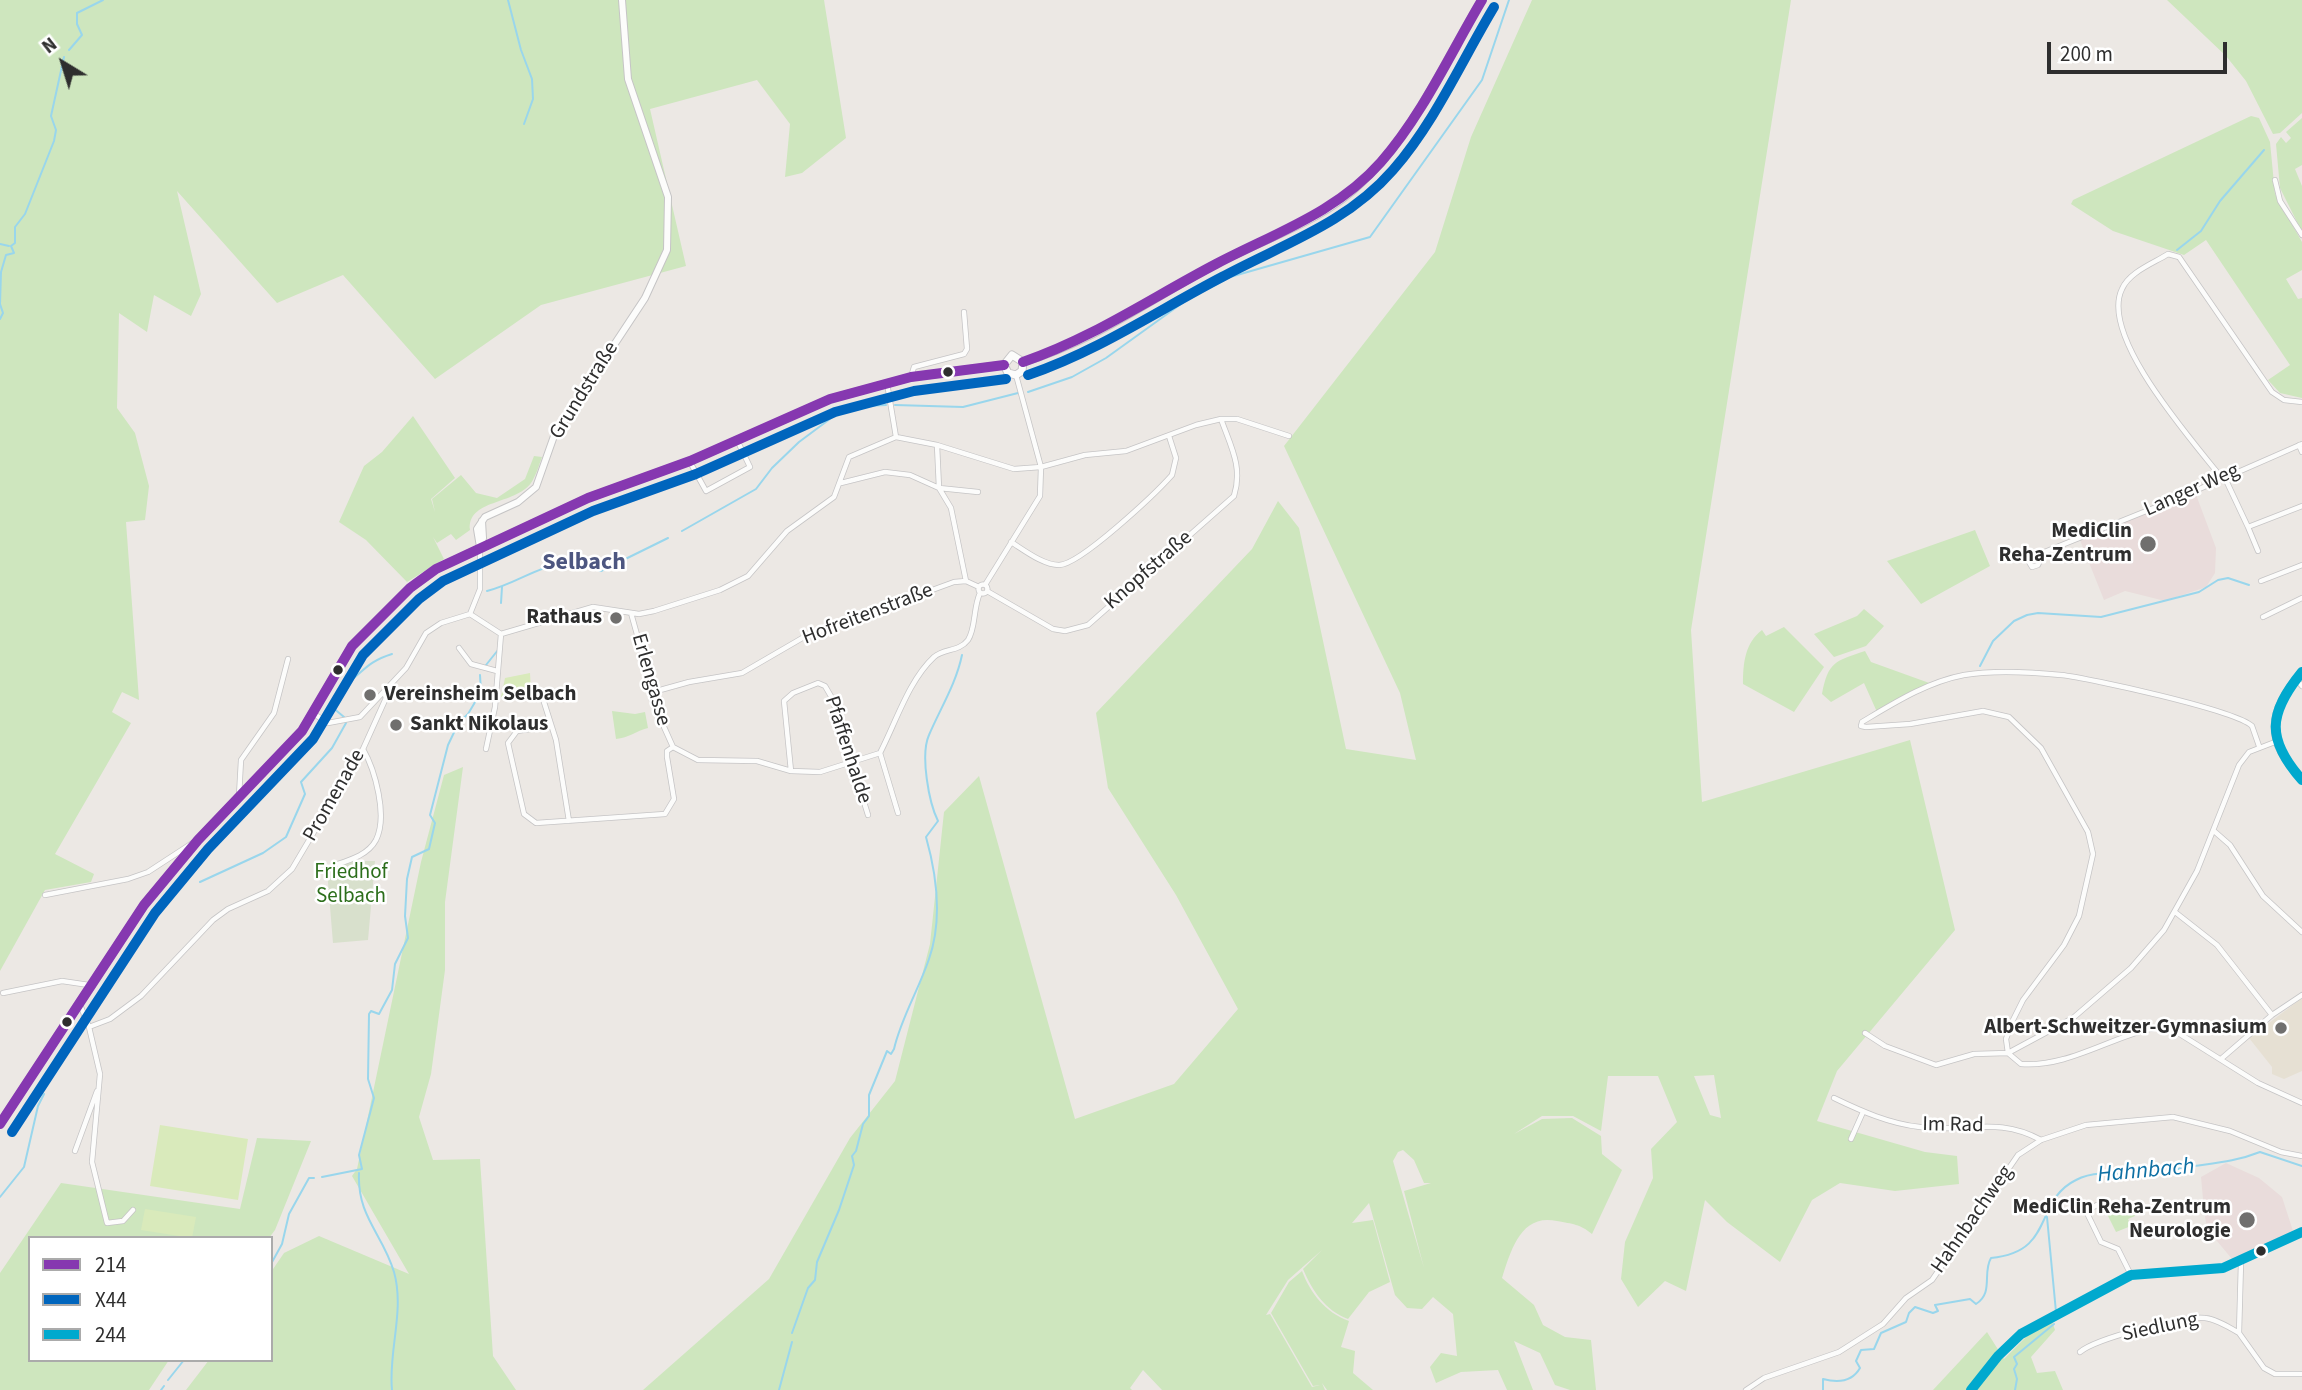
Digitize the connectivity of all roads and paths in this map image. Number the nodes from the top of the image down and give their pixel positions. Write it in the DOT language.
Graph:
graph roads {
  1 [pos="622,0"];
  2 [pos="1482,0"];
  3 [pos="2275,180"];
  4 [pos="2302,235"];
  5 [pos="964,312"];
  6 [pos="1023,362"];
  7 [pos="1004,365"];
  8 [pos="1016,375"];
  9 [pos="911,377"];
  10 [pos="887,382"];
  11 [pos="2302,402"];
  12 [pos="1221,419"];
  13 [pos="1169,436"];
  14 [pos="1289,436"];
  15 [pos="896,438"];
  16 [pos="737,440"];
  17 [pos="2301,444"];
  18 [pos="936,445"];
  19 [pos="2302,452"];
  20 [pos="690,461"];
  21 [pos="1041,467"];
  22 [pos="2223,476"];
  23 [pos="840,483"];
  24 [pos="939,488"];
  25 [pos="978,492"];
  26 [pos="2302,506"];
  27 [pos="2248,527"];
  28 [pos="1010,542"];
  29 [pos="480,547"];
  30 [pos="2258,551"];
  31 [pos="2043,553"];
  32 [pos="2302,565"];
  33 [pos="966,581"];
  34 [pos="2261,581"];
  35 [pos="986,588"];
  36 [pos="979,590"];
  37 [pos="2302,598"];
  38 [pos="631,612"];
  39 [pos="470,614"];
  40 [pos="2263,617"];
  41 [pos="501,634"];
  42 [pos="460,648"];
  43 [pos="288,659"];
  44 [pos="497,671"];
  45 [pos="2302,672"];
  46 [pos="2296,679"];
  47 [pos="2302,686"];
  48 [pos="384,692"];
  49 [pos="653,692"];
  50 [pos="543,699"];
  51 [pos="314,714"];
  52 [pos="551,726"];
  53 [pos="2275,742"];
  54 [pos="2259,746"];
  55 [pos="673,747"];
  56 [pos="363,749"];
  57 [pos="486,749"];
  58 [pos="880,752"];
  59 [pos="854,763"];
  60 [pos="791,771"];
  61 [pos="2302,779"];
  62 [pos="239,797"];
  63 [pos="898,813"];
  64 [pos="868,815"];
  65 [pos="569,821"];
  66 [pos="2214,831"];
  67 [pos="198,839"];
  68 [pos="335,866"];
  69 [pos="45,895"];
  70 [pos="2175,912"];
  71 [pos="2302,932"];
  72 [pos="89,985"];
  73 [pos="3,993"];
  74 [pos="2302,995"];
  75 [pos="79,1001"];
  76 [pos="2272,1015"];
  77 [pos="89,1027"];
  78 [pos="1865,1033"];
  79 [pos="2008,1053"];
  80 [pos="2221,1059"];
  81 [pos="100,1084"];
  82 [pos="1833,1098"];
  83 [pos="2302,1103"];
  84 [pos="1863,1112"];
  85 [pos="0,1124"];
  86 [pos="1851,1139"];
  87 [pos="2041,1140"];
  88 [pos="75,1151"];
  89 [pos="2302,1156"];
  90 [pos="2096,1205"];
  91 [pos="133,1210"];
  92 [pos="2302,1232"];
  93 [pos="2241,1262"];
  94 [pos="2132,1275"];
  95 [pos="2239,1333"];
  96 [pos="2080,1352"];
  97 [pos="2302,1374"];
  98 [pos="1746,1390"];
  99 [pos="1970,1390"];
  1 -- 29 [label="street, Grundstraße"];
  2 -- 6 [label="main road"];
  3 -- 4 [label="street"];
  5 -- 9 [label="street"];
  6 -- 7 [label="main road"];
  6 -- 8 [label="main road"];
  7 -- 8 [label="main road"];
  7 -- 9 [label="main road"];
  8 -- 21 [label="street"];
  9 -- 10 [label="main road"];
  10 -- 15 [label="street"];
  10 -- 16 [label="main road"];
  11 -- 22 [label="street"];
  12 -- 13 [label="street"];
  12 -- 14 [label="street"];
  12 -- 35 [label="street, Knopfstraße"];
  13 -- 21 [label="street"];
  13 -- 28 [label="street"];
  15 -- 18 [label="street"];
  15 -- 23 [label="street"];
  16 -- 20 [label="main road"];
  16 -- 20 [label="street"];
  17 -- 19 [label="street"];
  17 -- 22 [label="street, Langer Weg"];
  18 -- 21 [label="street"];
  18 -- 24 [label="street"];
  20 -- 29 [label="main road"];
  21 -- 28 [label="street"];
  22 -- 27 [label="street"];
  22 -- 31 [label="street, Langer Weg"];
  23 -- 24 [label="street"];
  23 -- 38 [label="street"];
  24 -- 25 [label="street"];
  24 -- 33 [label="street"];
  26 -- 27 [label="street"];
  27 -- 30 [label="street"];
  28 -- 35 [label="street"];
  29 -- 39 [label="street, Grundstraße"];
  29 -- 51 [label="main road"];
  32 -- 34 [label="street"];
  33 -- 36 [label="street"];
  33 -- 49 [label="street, Hofreitenstraße"];
  35 -- 36 [label="street"];
  36 -- 58 [label="street"];
  37 -- 40 [label="street"];
  38 -- 41 [label="street"];
  38 -- 49 [label="street, Erlengasse"];
  39 -- 41 [label="street"];
  39 -- 48 [label="street"];
  41 -- 44 [label="street"];
  42 -- 44 [label="street"];
  43 -- 62 [label="street"];
  44 -- 57 [label="street"];
  45 -- 46 [label="street"];
  46 -- 47 [label="street"];
  46 -- 53 [label="street"];
  48 -- 51 [label="street"];
  48 -- 56 [label="street, Promenade"];
  49 -- 55 [label="street, Erlengasse"];
  50 -- 52 [label="street"];
  51 -- 62 [label="main road"];
  52 -- 65 [label="street"];
  52 -- 65 [label="street"];
  53 -- 54 [label="street"];
  53 -- 61 [label="street"];
  54 -- 66 [label="street"];
  54 -- 79 [label="street"];
  55 -- 60 [label="street"];
  55 -- 65 [label="street"];
  56 -- 68 [label="street"];
  56 -- 77 [label="street, Promenade"];
  58 -- 59 [label="street"];
  58 -- 63 [label="street"];
  59 -- 60 [label="street"];
  59 -- 60 [label="street, Pfaffenhalde"];
  59 -- 64 [label="street, Pfaffenhalde"];
  62 -- 67 [label="main road"];
  66 -- 70 [label="street"];
  66 -- 71 [label="street"];
  67 -- 69 [label="street"];
  67 -- 72 [label="main road"];
  70 -- 76 [label="street"];
  70 -- 79 [label="street"];
  72 -- 73 [label="street"];
  72 -- 75 [label="main road"];
  74 -- 76 [label="street"];
  75 -- 77 [label="street"];
  75 -- 85 [label="main road"];
  76 -- 80 [label="street"];
  77 -- 81 [label="street"];
  78 -- 79 [label="street"];
  79 -- 80 [label="street"];
  80 -- 83 [label="street"];
  81 -- 88 [label="street"];
  81 -- 91 [label="street"];
  82 -- 84 [label="street, Im Rad"];
  84 -- 86 [label="street"];
  84 -- 87 [label="street, Im Rad"];
  87 -- 89 [label="street, Hahnbachweg"];
  87 -- 98 [label="street, Hahnbachweg"];
  90 -- 94 [label="street"];
  92 -- 93 [label="street"];
  93 -- 94 [label="street"];
  93 -- 95 [label="street"];
  94 -- 99 [label="street"];
  95 -- 96 [label="street, Siedlung"];
  95 -- 97 [label="street"];
}
